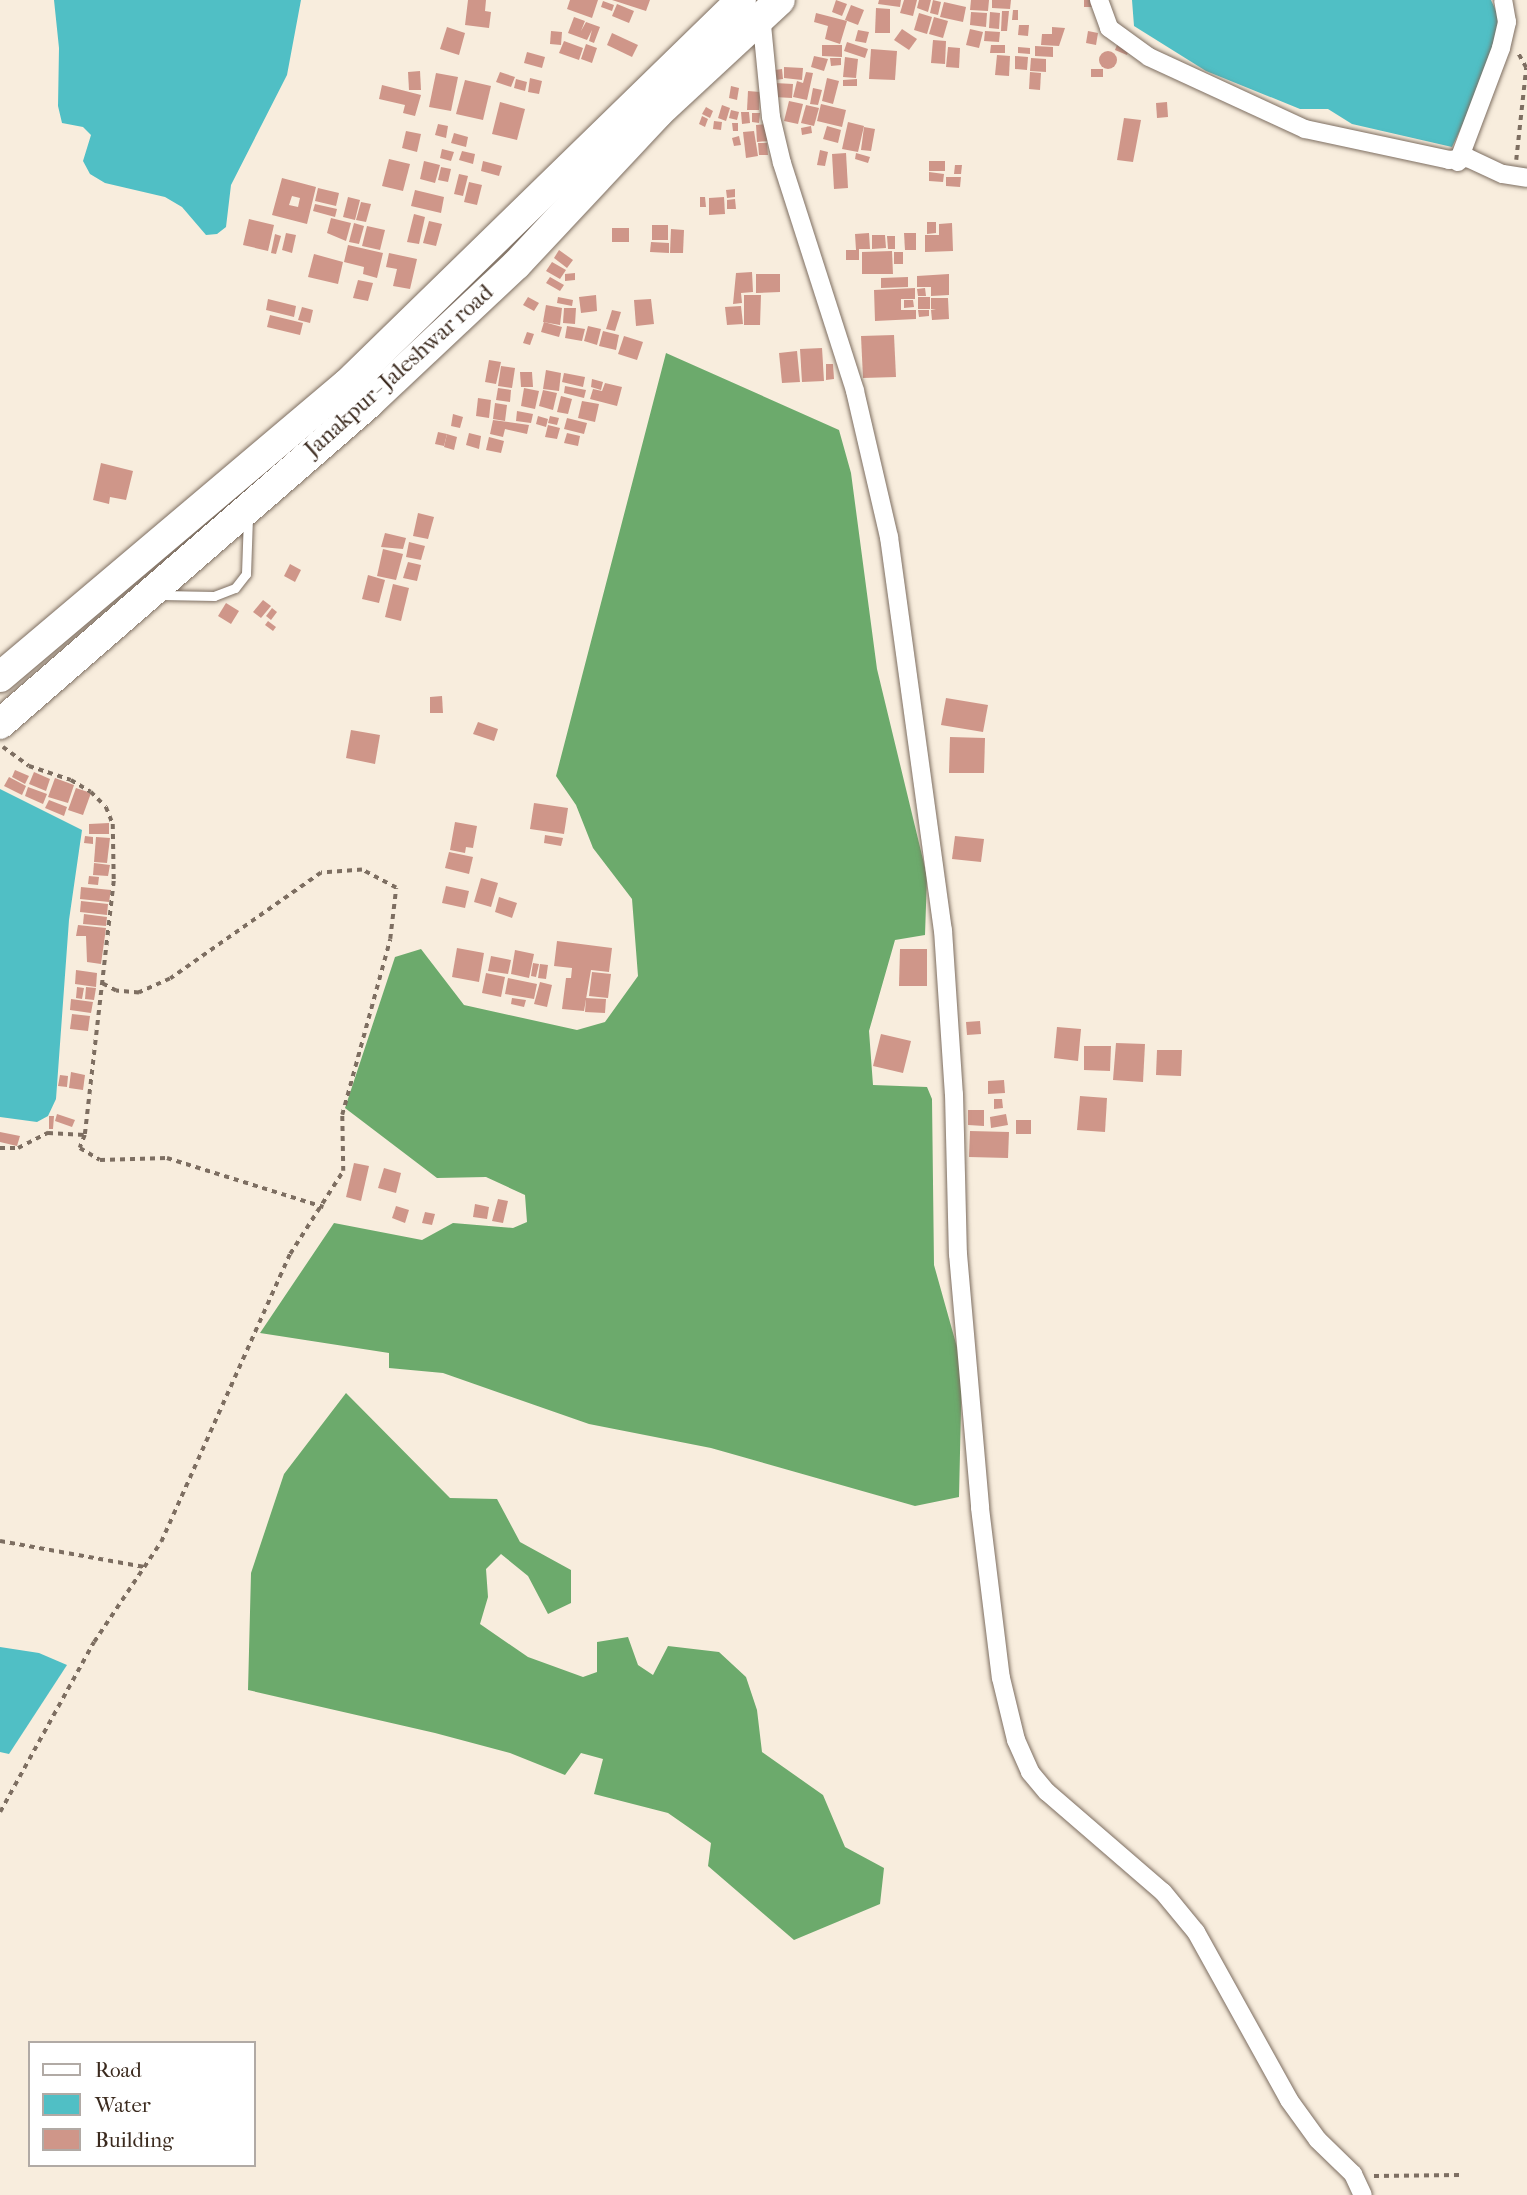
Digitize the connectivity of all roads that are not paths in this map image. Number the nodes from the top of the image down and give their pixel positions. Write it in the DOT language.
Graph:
graph roads {
  1 [pos="1099,0"];
  2 [pos="1503,0"];
  3 [pos="761,5"];
  4 [pos="1458,162"];
  5 [pos="1523,177"];
  6 [pos="246,506"];
  7 [pos="146,596"];
  8 [pos="0,677"];
  9 [pos="0,724"];
  10 [pos="1363,2195"];
  1 -- 4 [label="street"];
  2 -- 4 [label="street"];
  3 -- 6 [label="highway, Janakpur- Jaleshwar road"];
  3 -- 8 [label="highway, Janakpur- Jaleshwar road"];
  3 -- 10 [label="street"];
  4 -- 5 [label="street"];
  6 -- 7 [label="highway, Janakpur- Jaleshwar road"];
  6 -- 7 [label="lane"];
  7 -- 9 [label="highway, Janakpur- Jaleshwar road"];
}
